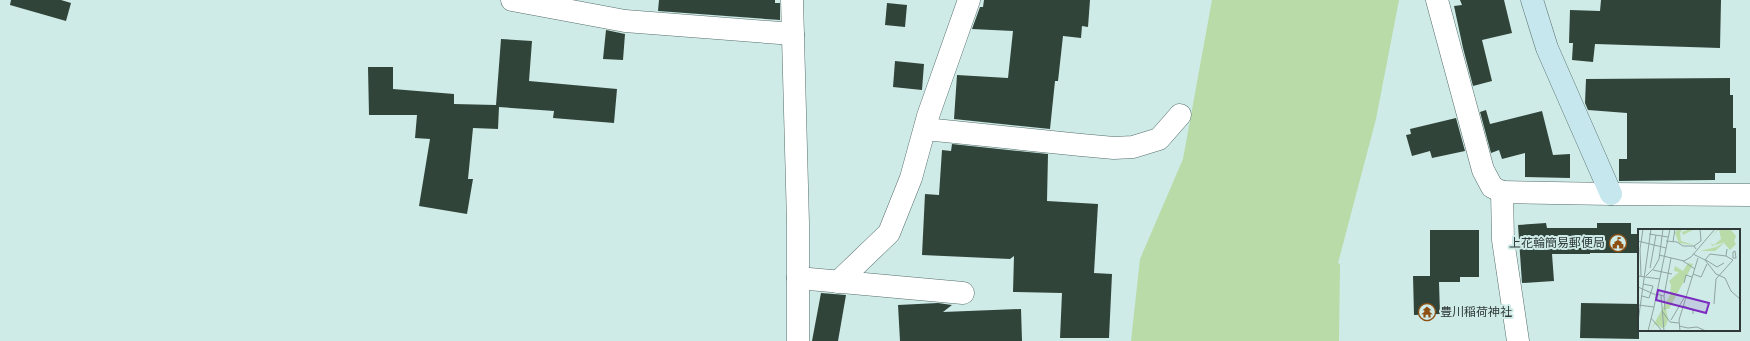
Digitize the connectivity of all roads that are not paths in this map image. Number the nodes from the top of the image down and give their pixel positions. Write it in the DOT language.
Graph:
graph roads {
  1 [pos="512,0"];
  2 [pos="792,0"];
  3 [pos="969,0"];
  4 [pos="1437,0"];
  5 [pos="1532,0"];
  6 [pos="793,34"];
  7 [pos="1180,115"];
  8 [pos="925,130"];
  9 [pos="1502,192"];
  10 [pos="1611,194"];
  11 [pos="1750,195"];
  12 [pos="798,278"];
  13 [pos="838,282"];
  14 [pos="963,293"];
  15 [pos="798,341"];
  16 [pos="1518,341"];
  1 -- 6 [label="street"];
  2 -- 6 [label="street"];
  3 -- 8 [label="street"];
  4 -- 9 [label="street"];
  5 -- 10 [label="street"];
  6 -- 12 [label="street"];
  7 -- 8 [label="street"];
  8 -- 13 [label="street"];
  9 -- 10 [label="street"];
  9 -- 16 [label="street"];
  10 -- 11 [label="street"];
  12 -- 13 [label="street"];
  12 -- 15 [label="street"];
  13 -- 14 [label="street"];
}
